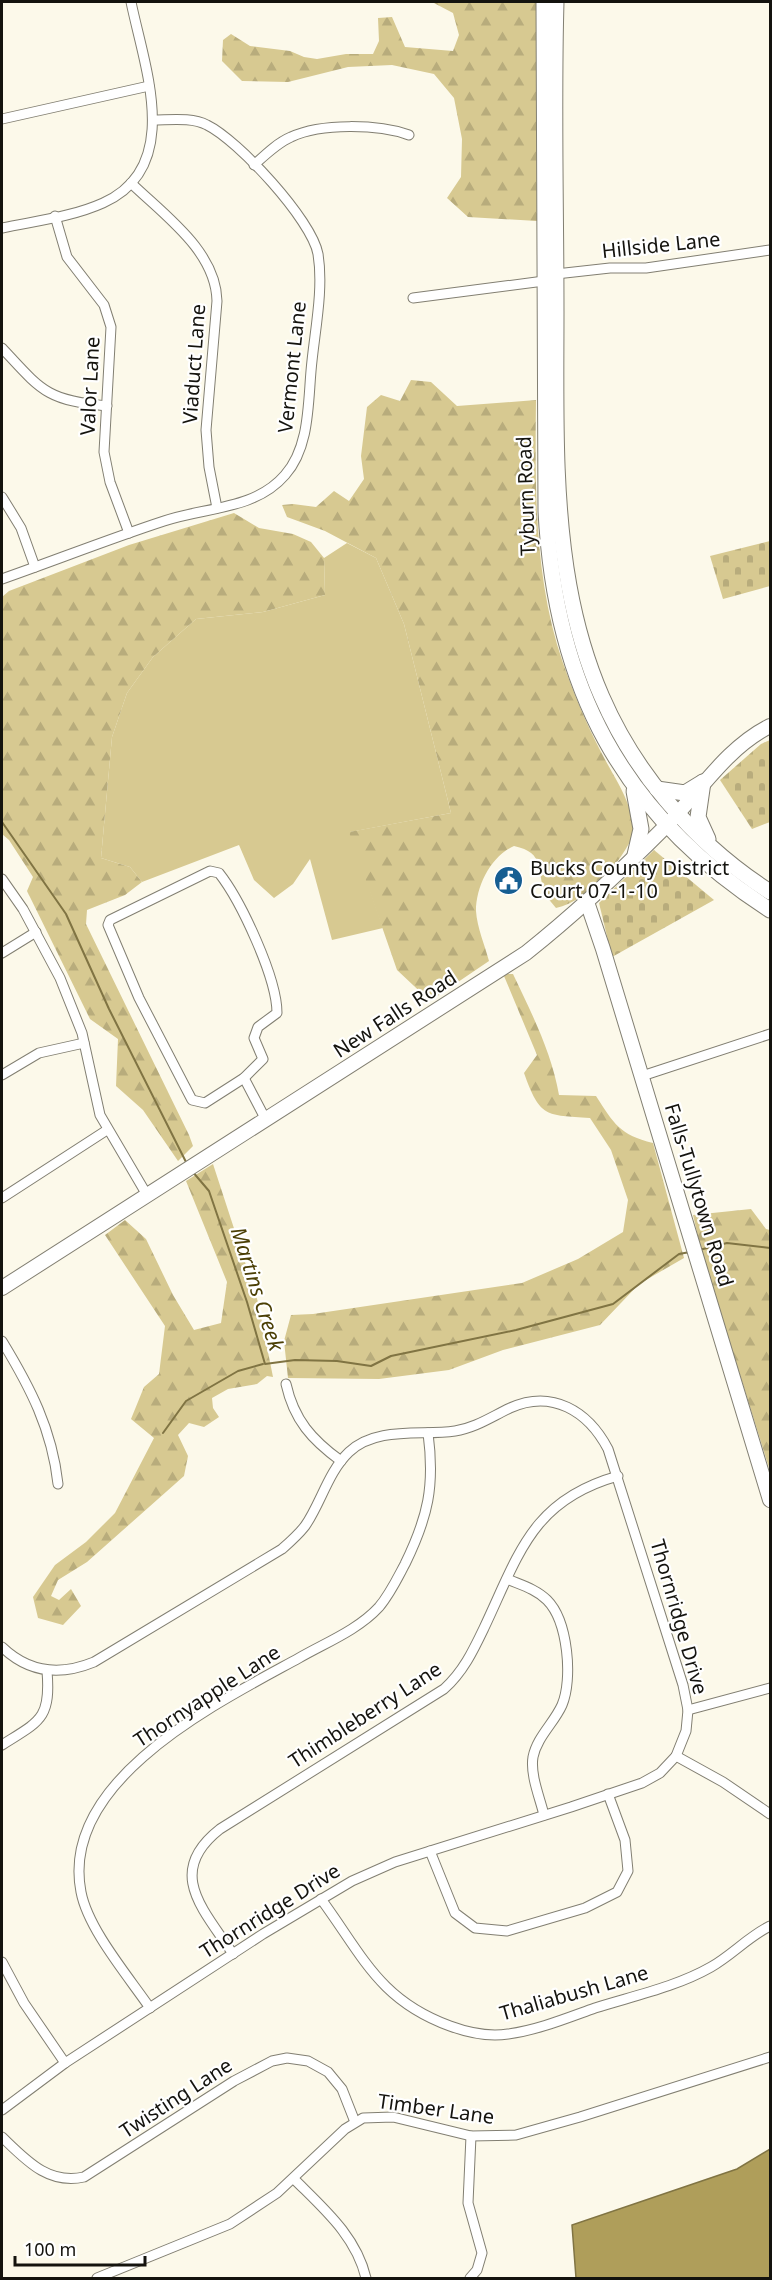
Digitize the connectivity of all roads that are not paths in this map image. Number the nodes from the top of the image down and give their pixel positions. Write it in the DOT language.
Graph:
graph roads {
  1 [pos="131,2"];
  2 [pos="544,2"];
  3 [pos="556,2"];
  4 [pos="149,86"];
  5 [pos="2,119"];
  6 [pos="153,120"];
  7 [pos="409,135"];
  8 [pos="254,165"];
  9 [pos="130,183"];
  10 [pos="56,216"];
  11 [pos="2,228"];
  12 [pos="771,250"];
  13 [pos="550,277"];
  14 [pos="412,298"];
  15 [pos="2,348"];
  16 [pos="107,406"];
  17 [pos="2,497"];
  18 [pos="217,508"];
  19 [pos="129,533"];
  20 [pos="35,567"];
  21 [pos="2,579"];
  22 [pos="771,726"];
  23 [pos="630,780"];
  24 [pos="703,782"];
  25 [pos="657,789"];
  26 [pos="677,814"];
  27 [pos="667,826"];
  28 [pos="635,855"];
  29 [pos="723,858"];
  30 [pos="2,879"];
  31 [pos="771,892"];
  32 [pos="587,902"];
  33 [pos="771,910"];
  34 [pos="36,932"];
  35 [pos="2,953"];
  36 [pos="771,1034"];
  37 [pos="84,1043"];
  38 [pos="2,1075"];
  39 [pos="642,1076"];
  40 [pos="244,1078"];
  41 [pos="266,1120"];
  42 [pos="107,1130"];
  43 [pos="147,1195"];
  44 [pos="2,1198"];
  45 [pos="2,1288"];
  46 [pos="2,1341"];
  47 [pos="286,1384"];
  48 [pos="428,1433"];
  49 [pos="341,1461"];
  50 [pos="618,1476"];
  51 [pos="58,1484"];
  52 [pos="771,1500"];
  53 [pos="507,1579"];
  54 [pos="2,1647"];
  55 [pos="47,1671"];
  56 [pos="771,1688"];
  57 [pos="688,1710"];
  58 [pos="2,1745"];
  59 [pos="676,1756"];
  60 [pos="608,1794"];
  61 [pos="771,1814"];
  62 [pos="544,1815"];
  63 [pos="430,1851"];
  64 [pos="321,1899"];
  65 [pos="771,1926"];
  66 [pos="233,1954"];
  67 [pos="2,1962"];
  68 [pos="150,2008"];
  69 [pos="771,2056"];
  70 [pos="65,2063"];
  71 [pos="2,2110"];
  72 [pos="355,2122"];
  73 [pos="471,2136"];
  74 [pos="2,2137"];
  75 [pos="294,2179"];
  76 [pos="98,2278"];
  77 [pos="366,2278"];
  78 [pos="470,2278"];
  1 -- 4 [label="street"];
  2 -- 13 [label="main road, Tyburn Road"];
  3 -- 13 [label="main road, Tyburn Road"];
  4 -- 5 [label="street"];
  4 -- 6 [label="street"];
  6 -- 8 [label="street, Vermont Lane"];
  6 -- 9 [label="street"];
  7 -- 8 [label="street"];
  8 -- 18 [label="street, Vermont Lane"];
  9 -- 10 [label="street"];
  9 -- 18 [label="street, Viaduct Lane"];
  10 -- 11 [label="street"];
  10 -- 16 [label="street, Valor Lane"];
  12 -- 13 [label="street, Hillside Lane"];
  13 -- 14 [label="street, Hillside Lane"];
  13 -- 23 [label="main road, Tyburn Road"];
  13 -- 25 [label="main road, Tyburn Road"];
  15 -- 16 [label="street"];
  16 -- 19 [label="street, Valor Lane"];
  17 -- 20 [label="street"];
  18 -- 19 [label="street, Vermont Lane"];
  19 -- 20 [label="street, Vermont Lane"];
  20 -- 21 [label="street, Vermont Lane"];
  22 -- 24 [label="main road, New Falls Road"];
  23 -- 27 [label="main road, Tyburn Road"];
  23 -- 28 [label="main road"];
  24 -- 25 [label="main road"];
  24 -- 26 [label="main road, New Falls Road"];
  24 -- 29 [label="main road"];
  25 -- 26 [label="main road, Tyburn Road"];
  26 -- 27 [label="main road, New Falls Road"];
  26 -- 29 [label="main road, Tyburn Road"];
  27 -- 28 [label="main road, New Falls Road"];
  27 -- 33 [label="main road, Tyburn Road"];
  28 -- 32 [label="main road, New Falls Road"];
  29 -- 31 [label="main road, Tyburn Road"];
  30 -- 34 [label="street"];
  32 -- 39 [label="main road, Falls-Tullytown Road"];
  32 -- 41 [label="main road, New Falls Road"];
  34 -- 35 [label="street"];
  34 -- 37 [label="street"];
  36 -- 39 [label="street"];
  37 -- 38 [label="street"];
  37 -- 42 [label="street"];
  39 -- 52 [label="main road, Falls-Tullytown Road"];
  40 -- 40 [label="street"];
  40 -- 41 [label="street"];
  41 -- 43 [label="main road, New Falls Road"];
  42 -- 43 [label="street"];
  42 -- 44 [label="street"];
  43 -- 45 [label="main road, New Falls Road"];
  46 -- 51 [label="street"];
  47 -- 49 [label="street"];
  48 -- 49 [label="street, Thornridge Drive"];
  48 -- 50 [label="street, Thornridge Drive"];
  48 -- 68 [label="street, Thornyapple Lane"];
  49 -- 55 [label="street, Thornridge Drive"];
  50 -- 53 [label="street, Thimbleberry Lane"];
  50 -- 57 [label="street, Thornridge Drive"];
  53 -- 62 [label="street"];
  53 -- 66 [label="street, Thimbleberry Lane"];
  54 -- 55 [label="street, Thornridge Drive"];
  55 -- 58 [label="street"];
  56 -- 57 [label="street"];
  57 -- 59 [label="street, Thornridge Drive"];
  59 -- 60 [label="street, Thornridge Drive"];
  59 -- 61 [label="street"];
  60 -- 62 [label="street, Thornridge Drive"];
  60 -- 63 [label="street"];
  62 -- 63 [label="street, Thornridge Drive"];
  63 -- 64 [label="street, Thornridge Drive"];
  64 -- 65 [label="street, Thaliabush Lane"];
  64 -- 66 [label="street, Thornridge Drive"];
  66 -- 68 [label="street, Thornridge Drive"];
  67 -- 70 [label="street"];
  68 -- 70 [label="street, Thornridge Drive"];
  69 -- 73 [label="street, Timber Lane"];
  70 -- 71 [label="street, Thornridge Drive"];
  72 -- 73 [label="street, Timber Lane"];
  72 -- 74 [label="street, Twisting Lane"];
  72 -- 75 [label="street, Timber Lane"];
  73 -- 78 [label="street"];
  75 -- 76 [label="street, Timber Lane"];
  75 -- 77 [label="street"];
}
